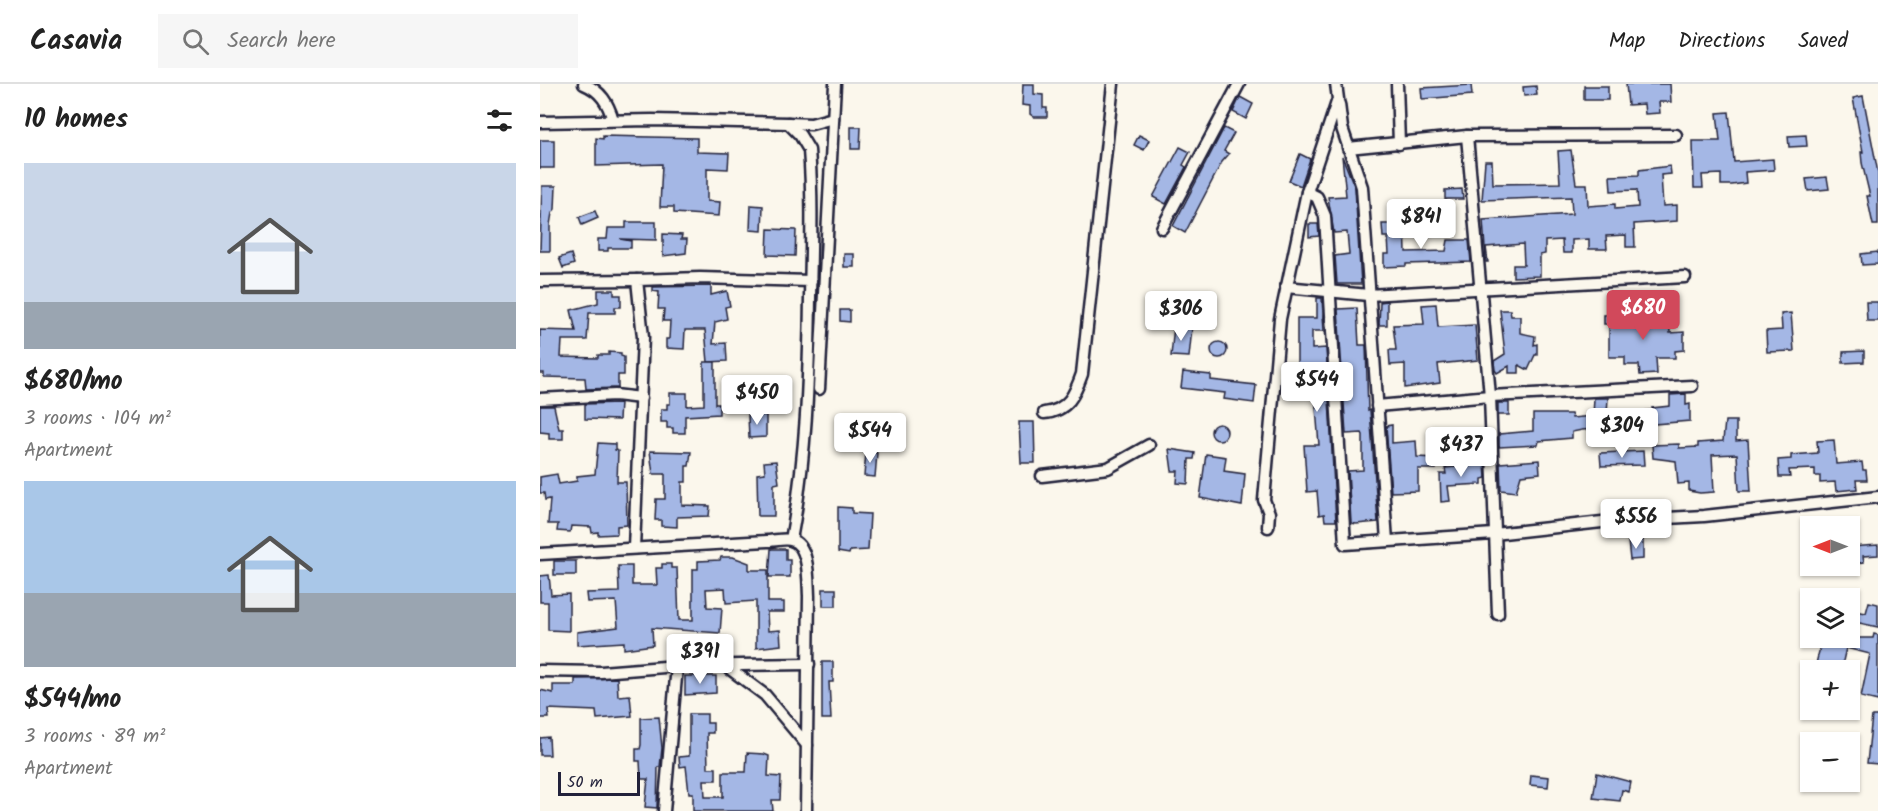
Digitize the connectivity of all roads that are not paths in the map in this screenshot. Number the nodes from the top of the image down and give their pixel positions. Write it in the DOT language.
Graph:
graph roads {
  1 [pos="584,84"];
  2 [pos="835,84"];
  3 [pos="1113,84"];
  4 [pos="1239,84"];
  5 [pos="1336,84"];
  6 [pos="1397,84"];
  7 [pos="1338,99"];
  8 [pos="833,118"];
  9 [pos="613,120"];
  10 [pos="540,122"];
  11 [pos="788,123"];
  12 [pos="1676,135"];
  13 [pos="1467,136"];
  14 [pos="1399,144"];
  15 [pos="1348,148"];
  16 [pos="830,170"];
  17 [pos="1307,192"];
  18 [pos="813,208"];
  19 [pos="1162,228"];
  20 [pos="1685,277"];
  21 [pos="637,280"];
  22 [pos="540,281"];
  23 [pos="811,281"];
  24 [pos="1286,287"];
  25 [pos="1482,290"];
  26 [pos="1330,291"];
  27 [pos="1368,295"];
  28 [pos="1692,386"];
  29 [pos="819,389"];
  30 [pos="1490,396"];
  31 [pos="641,398"];
  32 [pos="540,399"];
  33 [pos="1377,406"];
  34 [pos="1044,413"];
  35 [pos="1149,445"];
  36 [pos="1042,476"];
  37 [pos="1878,497"];
  38 [pos="1268,527"];
  39 [pos="1494,534"];
  40 [pos="791,540"];
  41 [pos="1387,541"];
  42 [pos="634,548"];
  43 [pos="540,554"];
  44 [pos="1498,614"];
  45 [pos="809,664"];
  46 [pos="726,665"];
  47 [pos="677,666"];
  48 [pos="540,671"];
  49 [pos="807,745"];
  50 [pos="664,811"];
  51 [pos="806,811"];
  1 -- 9 [label="street"];
  2 -- 8 [label="street"];
  3 -- 34 [label="street"];
  4 -- 19 [label="street"];
  5 -- 7 [label="street"];
  6 -- 14 [label="street"];
  7 -- 15 [label="street"];
  7 -- 17 [label="street"];
  8 -- 11 [label="street"];
  8 -- 16 [label="street"];
  9 -- 10 [label="street"];
  9 -- 11 [label="street"];
  11 -- 18 [label="street"];
  12 -- 13 [label="street"];
  13 -- 14 [label="street"];
  13 -- 25 [label="street"];
  14 -- 15 [label="street"];
  15 -- 27 [label="street"];
  16 -- 18 [label="street"];
  16 -- 29 [label="street"];
  17 -- 24 [label="street"];
  17 -- 26 [label="street"];
  18 -- 23 [label="street"];
  20 -- 25 [label="street"];
  21 -- 22 [label="street"];
  21 -- 23 [label="street"];
  21 -- 31 [label="street"];
  23 -- 40 [label="street"];
  24 -- 26 [label="street"];
  24 -- 38 [label="street"];
  25 -- 27 [label="street"];
  25 -- 30 [label="street"];
  26 -- 27 [label="street"];
  26 -- 41 [label="street"];
  27 -- 33 [label="street"];
  28 -- 30 [label="street"];
  30 -- 33 [label="street"];
  30 -- 39 [label="street"];
  31 -- 32 [label="street"];
  31 -- 42 [label="street"];
  33 -- 41 [label="street"];
  35 -- 36 [label="street"];
  37 -- 39 [label="street"];
  39 -- 41 [label="street"];
  39 -- 44 [label="street"];
  40 -- 42 [label="street"];
  40 -- 45 [label="street"];
  42 -- 43 [label="street"];
  45 -- 46 [label="street"];
  45 -- 49 [label="street"];
  46 -- 47 [label="street"];
  46 -- 49 [label="street"];
  47 -- 48 [label="street"];
  47 -- 50 [label="street"];
  49 -- 51 [label="street"];
}
